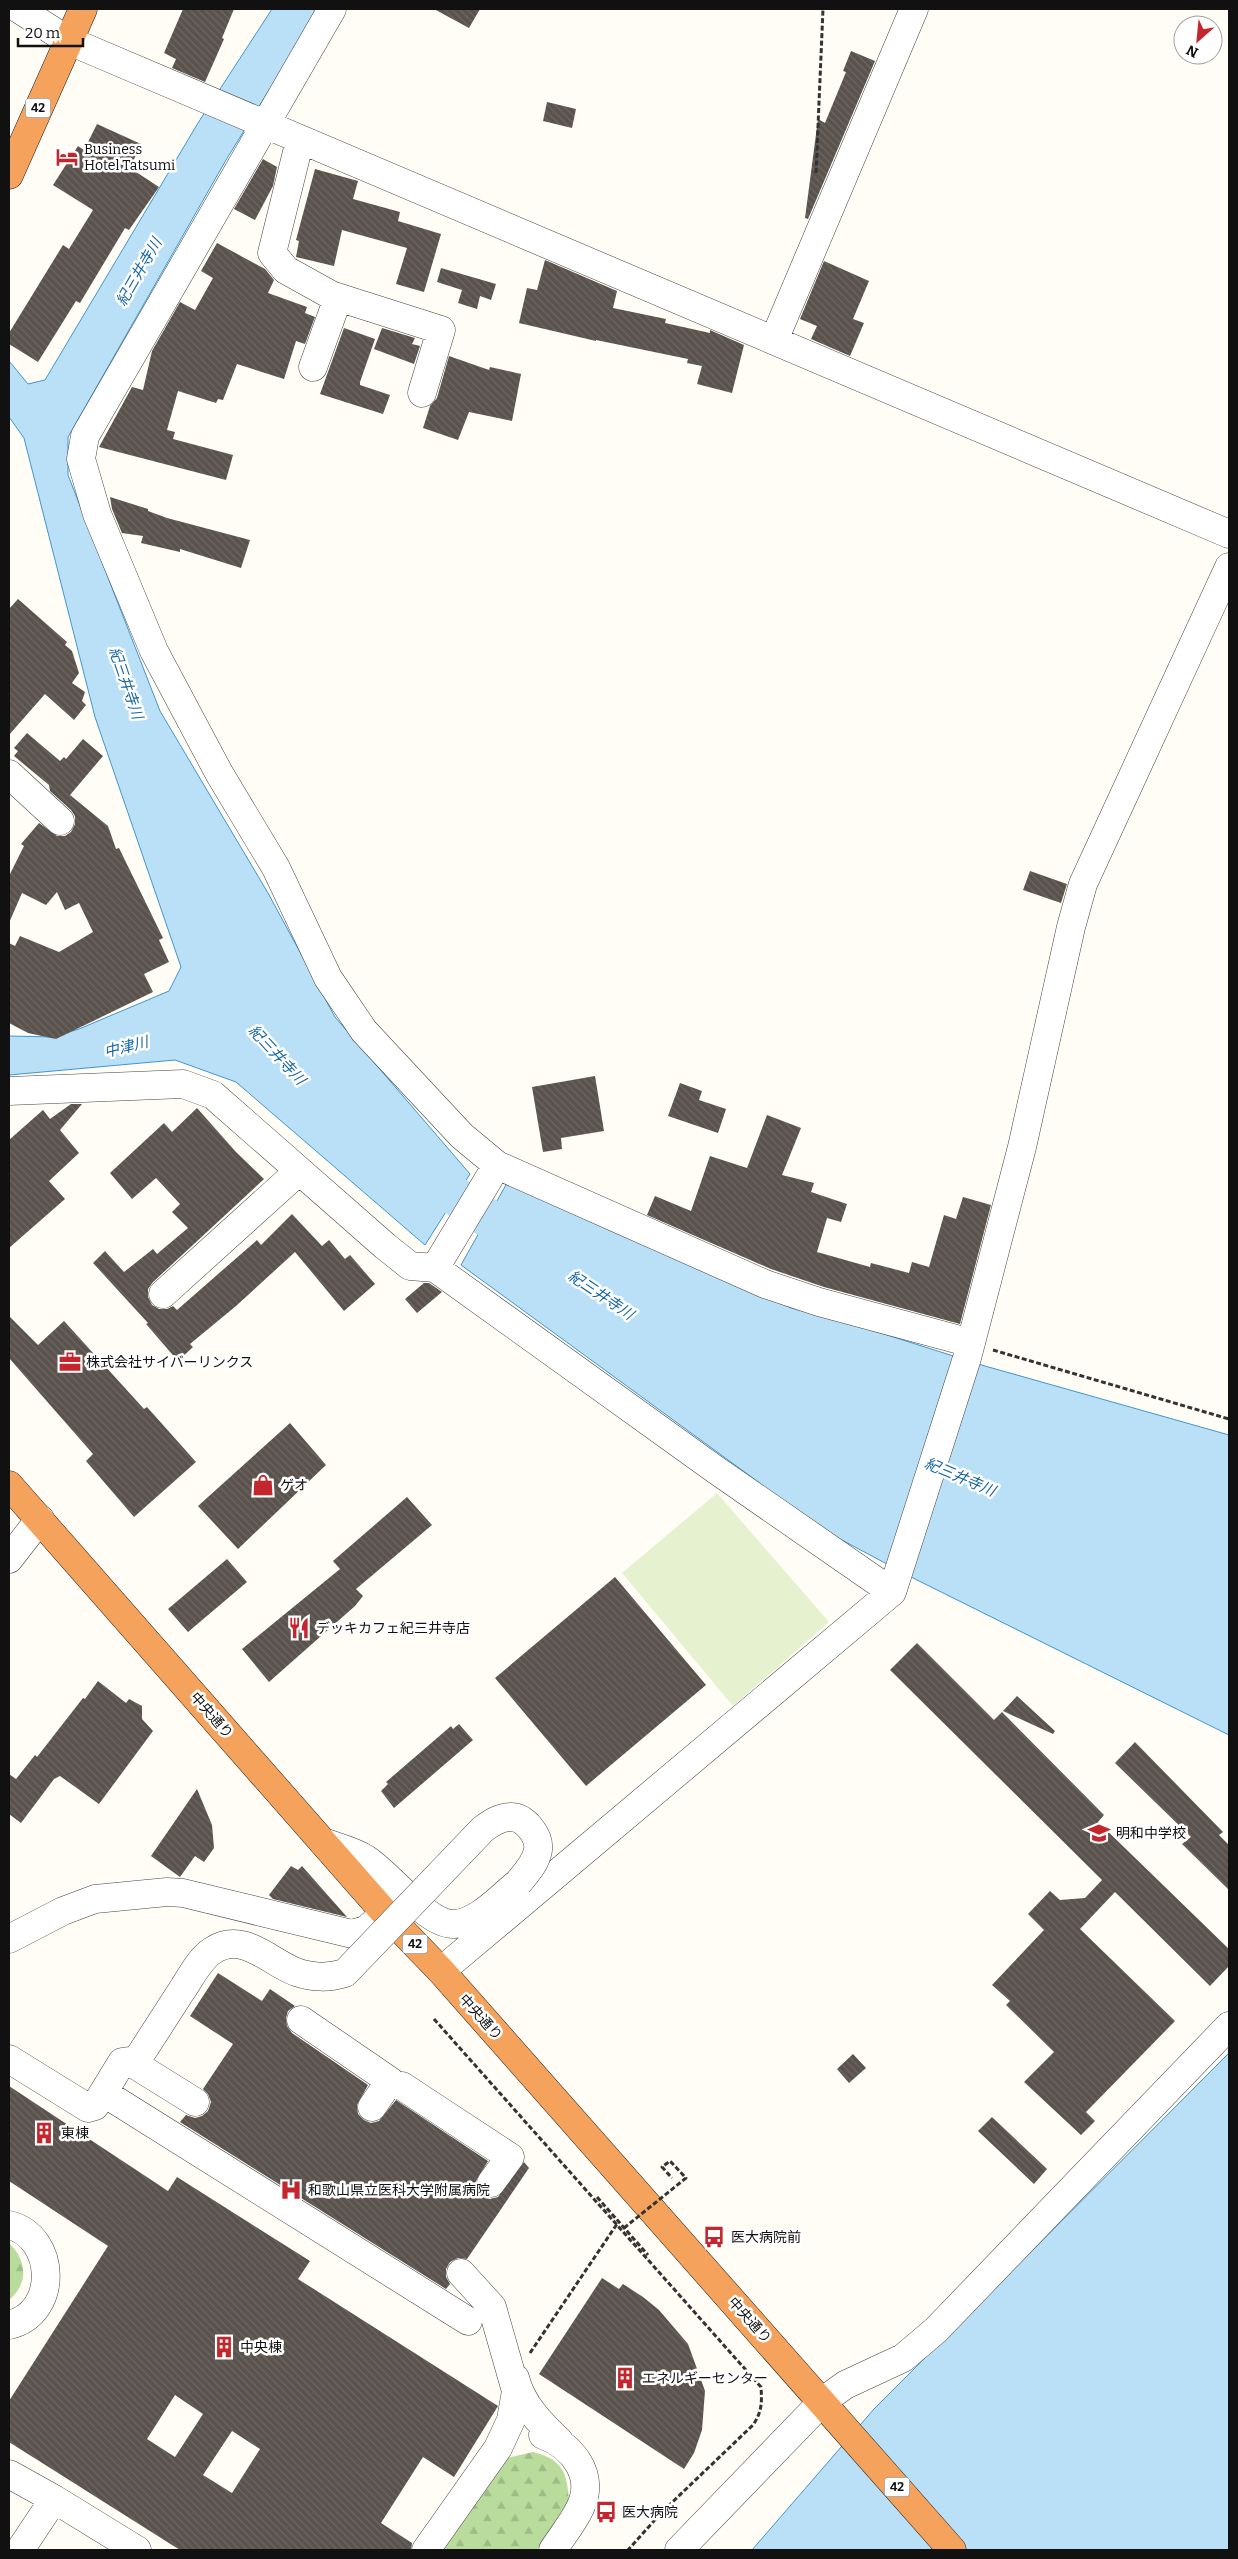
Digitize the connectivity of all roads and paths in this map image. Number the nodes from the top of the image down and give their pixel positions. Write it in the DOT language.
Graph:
graph roads {
  1 [pos="19,9"];
  2 [pos="78,9"];
  3 [pos="83,9"];
  4 [pos="332,9"];
  5 [pos="823,9"];
  6 [pos="914,9"];
  7 [pos="67,40"];
  8 [pos="261,123"];
  9 [pos="300,140"];
  10 [pos="9,175"];
  11 [pos="816,180"];
  12 [pos="338,298"];
  13 [pos="774,340"];
  14 [pos="313,367"];
  15 [pos="422,393"];
  16 [pos="1229,534"];
  17 [pos="1229,567"];
  18 [pos="9,774"];
  19 [pos="60,821"];
  20 [pos="9,1091"];
  21 [pos="299,1171"];
  22 [pos="494,1171"];
  23 [pos="438,1263"];
  24 [pos="163,1294"];
  25 [pos="969,1351"];
  26 [pos="1229,1419"];
  27 [pos="9,1485"];
  28 [pos="40,1519"];
  29 [pos="9,1559"];
  30 [pos="894,1585"];
  31 [pos="323,1842"];
  32 [pos="385,1913"];
  33 [pos="9,1939"];
  34 [pos="441,1971"];
  35 [pos="434,2019"];
  36 [pos="301,2020"];
  37 [pos="1229,2026"];
  38 [pos="9,2059"];
  39 [pos="135,2063"];
  40 [pos="402,2086"];
  41 [pos="104,2093"];
  42 [pos="195,2102"];
  43 [pos="372,2107"];
  44 [pos="672,2178"];
  45 [pos="491,2183"];
  46 [pos="597,2197"];
  47 [pos="617,2224"];
  48 [pos="9,2225"];
  49 [pos="624,2228"];
  50 [pos="648,2255"];
  51 [pos="468,2321"];
  52 [pos="9,2325"];
  53 [pos="528,2357"];
  54 [pos="823,2401"];
  55 [pos="560,2441"];
  56 [pos="498,2448"];
  57 [pos="9,2474"];
  58 [pos="54,2499"];
  59 [pos="20,2550"];
  60 [pos="138,2550"];
  61 [pos="426,2550"];
  62 [pos="553,2550"];
  63 [pos="628,2550"];
  64 [pos="679,2550"];
  65 [pos="952,2550"];
  1 -- 7 [label="street"];
  2 -- 7 [label="highway, 42"];
  3 -- 7 [label="highway, 42"];
  4 -- 8 [label="street"];
  5 -- 11 [label="path"];
  6 -- 13 [label="street"];
  7 -- 8 [label="street"];
  7 -- 10 [label="highway, 42"];
  8 -- 9 [label="street"];
  8 -- 22 [label="street"];
  9 -- 12 [label="street"];
  9 -- 13 [label="street"];
  12 -- 14 [label="street"];
  12 -- 15 [label="street"];
  13 -- 16 [label="street"];
  17 -- 25 [label="street"];
  18 -- 19 [label="street"];
  20 -- 21 [label="street"];
  21 -- 23 [label="street"];
  21 -- 24 [label="street"];
  22 -- 23 [label="street"];
  22 -- 25 [label="street"];
  23 -- 30 [label="street"];
  25 -- 26 [label="path"];
  25 -- 30 [label="street"];
  27 -- 28 [label="highway, 中央通り / 42"];
  28 -- 29 [label="street"];
  28 -- 31 [label="highway, 中央通り / 42"];
  30 -- 34 [label="street"];
  31 -- 32 [label="highway, 中央通り / 42"];
  31 -- 39 [label="street, bridge"];
  32 -- 33 [label="street"];
  32 -- 34 [label="highway, 中央通り / 42"];
  34 -- 54 [label="highway, 中央通り / 42"];
  35 -- 47 [label="path"];
  36 -- 43 [label="street"];
  37 -- 54 [label="street"];
  38 -- 41 [label="street"];
  39 -- 41 [label="street"];
  39 -- 42 [label="street"];
  40 -- 45 [label="street"];
  41 -- 51 [label="street"];
  44 -- 49 [label="path, bridge"];
  46 -- 49 [label="path"];
  47 -- 53 [label="path"];
  47 -- 63 [label="path"];
  48 -- 52 [label="street"];
  49 -- 50 [label="path"];
  54 -- 64 [label="street"];
  54 -- 65 [label="highway, 中央通り / 42"];
  55 -- 56 [label="street"];
  55 -- 56 [label="street"];
  55 -- 62 [label="street"];
  56 -- 61 [label="street"];
  57 -- 58 [label="street"];
  58 -- 59 [label="street"];
  58 -- 60 [label="street"];
}
